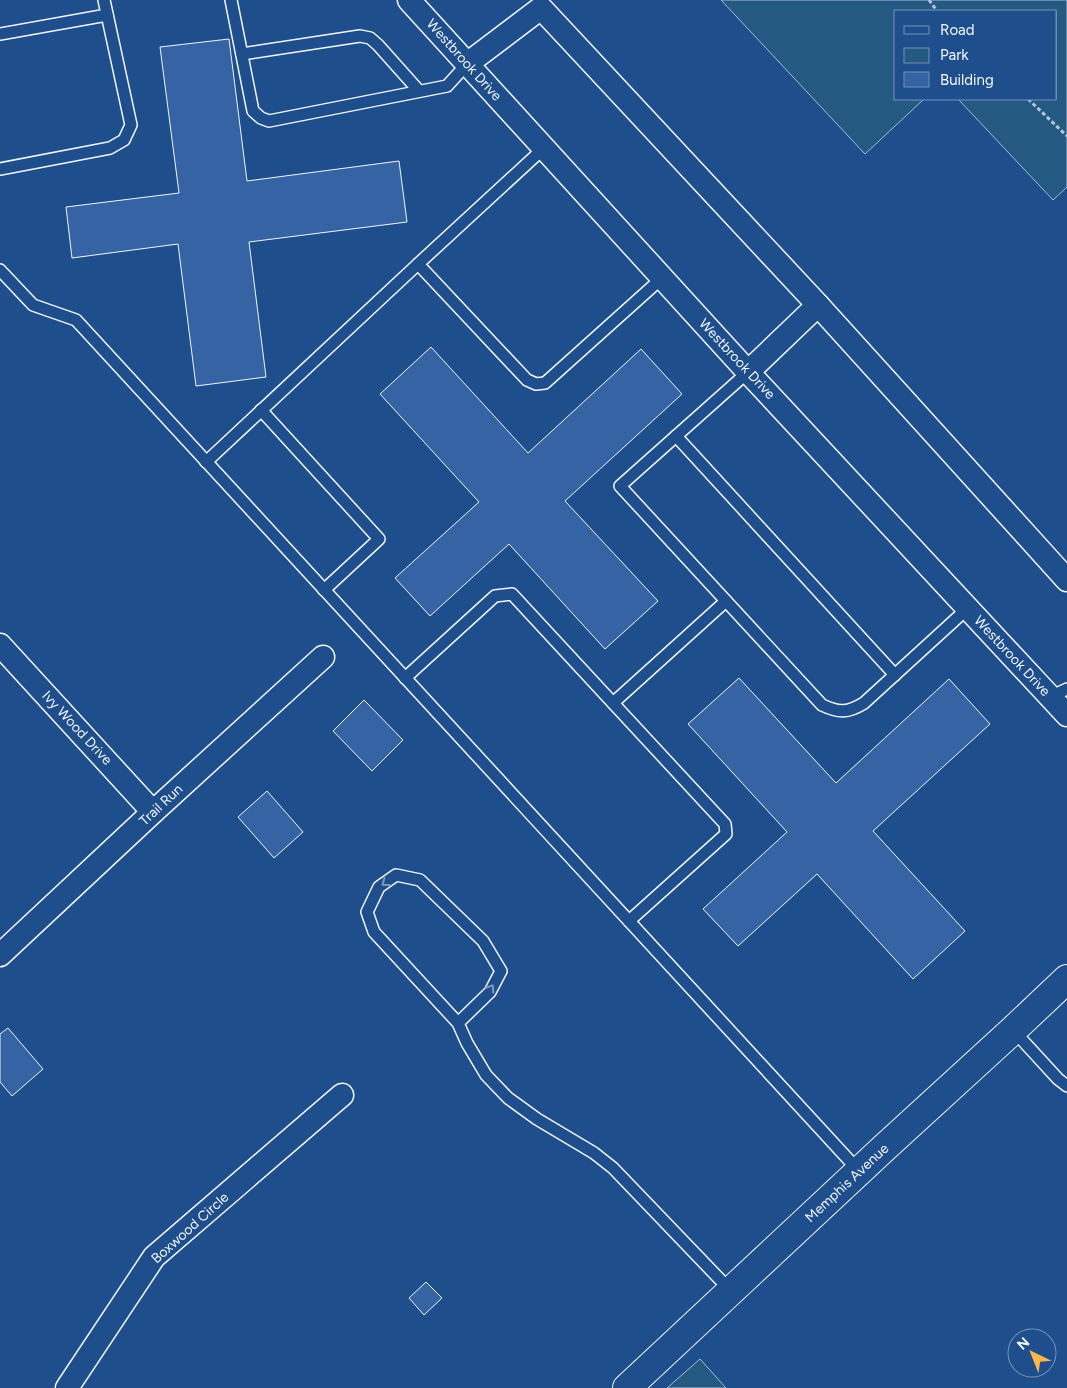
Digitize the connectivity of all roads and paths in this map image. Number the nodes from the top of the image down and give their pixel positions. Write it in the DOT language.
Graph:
graph roads {
  1 [pos="104,0"];
  2 [pos="232,0"];
  3 [pos="409,0"];
  4 [pos="107,15"];
  5 [pos="0,34"];
  6 [pos="242,54"];
  7 [pos="467,64"];
  8 [pos="419,91"];
  9 [pos="1029,100"];
  10 [pos="1067,136"];
  11 [pos="544,148"];
  12 [pos="0,169"];
  13 [pos="418,264"];
  14 [pos="0,270"];
  15 [pos="662,278"];
  16 [pos="818,305"];
  17 [pos="748,372"];
  18 [pos="262,410"];
  19 [pos="676,436"];
  20 [pos="206,462"];
  21 [pos="1067,580"];
  22 [pos="324,590"];
  23 [pos="726,601"];
  24 [pos="968,608"];
  25 [pos="0,645"];
  26 [pos="324,658"];
  27 [pos="895,675"];
  28 [pos="405,678"];
  29 [pos="1058,693"];
  30 [pos="613,703"];
  31 [pos="1067,715"];
  32 [pos="153,812"];
  33 [pos="629,921"];
  34 [pos="0,955"];
  35 [pos="1067,979"];
  36 [pos="458,1023"];
  37 [pos="1013,1030"];
  38 [pos="1067,1086"];
  39 [pos="342,1095"];
  40 [pos="859,1171"];
  41 [pos="731,1290"];
  42 [pos="67,1388"];
  43 [pos="627,1388"];
  1 -- 4 [label="lane"];
  2 -- 6 [label="lane"];
  3 -- 7 [label="street, Westbrook Drive"];
  4 -- 5 [label="lane"];
  4 -- 12 [label="lane"];
  6 -- 8 [label="lane"];
  6 -- 8 [label="lane"];
  7 -- 8 [label="lane"];
  7 -- 11 [label="street, Westbrook Drive"];
  7 -- 16 [label="street"];
  9 -- 10 [label="path"];
  11 -- 13 [label="lane"];
  11 -- 15 [label="street, Westbrook Drive"];
  13 -- 15 [label="lane"];
  13 -- 18 [label="lane"];
  14 -- 20 [label="lane"];
  15 -- 17 [label="street, Westbrook Drive"];
  16 -- 17 [label="street"];
  16 -- 21 [label="street"];
  17 -- 19 [label="lane"];
  17 -- 24 [label="street, Westbrook Drive"];
  18 -- 20 [label="lane"];
  18 -- 22 [label="lane"];
  19 -- 23 [label="lane"];
  19 -- 27 [label="lane"];
  20 -- 22 [label="lane"];
  22 -- 28 [label="lane"];
  23 -- 27 [label="lane"];
  23 -- 30 [label="lane"];
  24 -- 27 [label="lane"];
  24 -- 29 [label="street, Westbrook Drive"];
  25 -- 32 [label="street, Ivy Wood Drive"];
  26 -- 32 [label="street, Trail Run"];
  28 -- 30 [label="lane"];
  28 -- 33 [label="lane"];
  29 -- 31 [label="street, Westbrook Drive"];
  30 -- 33 [label="lane"];
  32 -- 34 [label="street, Trail Run"];
  33 -- 40 [label="lane"];
  35 -- 37 [label="main road, Memphis Avenue"];
  36 -- 36 [label="lane, one-way"];
  36 -- 41 [label="lane"];
  37 -- 38 [label="lane"];
  37 -- 40 [label="main road, Memphis Avenue"];
  39 -- 42 [label="street, Boxwood Circle"];
  40 -- 41 [label="main road, Memphis Avenue"];
  41 -- 43 [label="main road, Memphis Avenue"];
}
